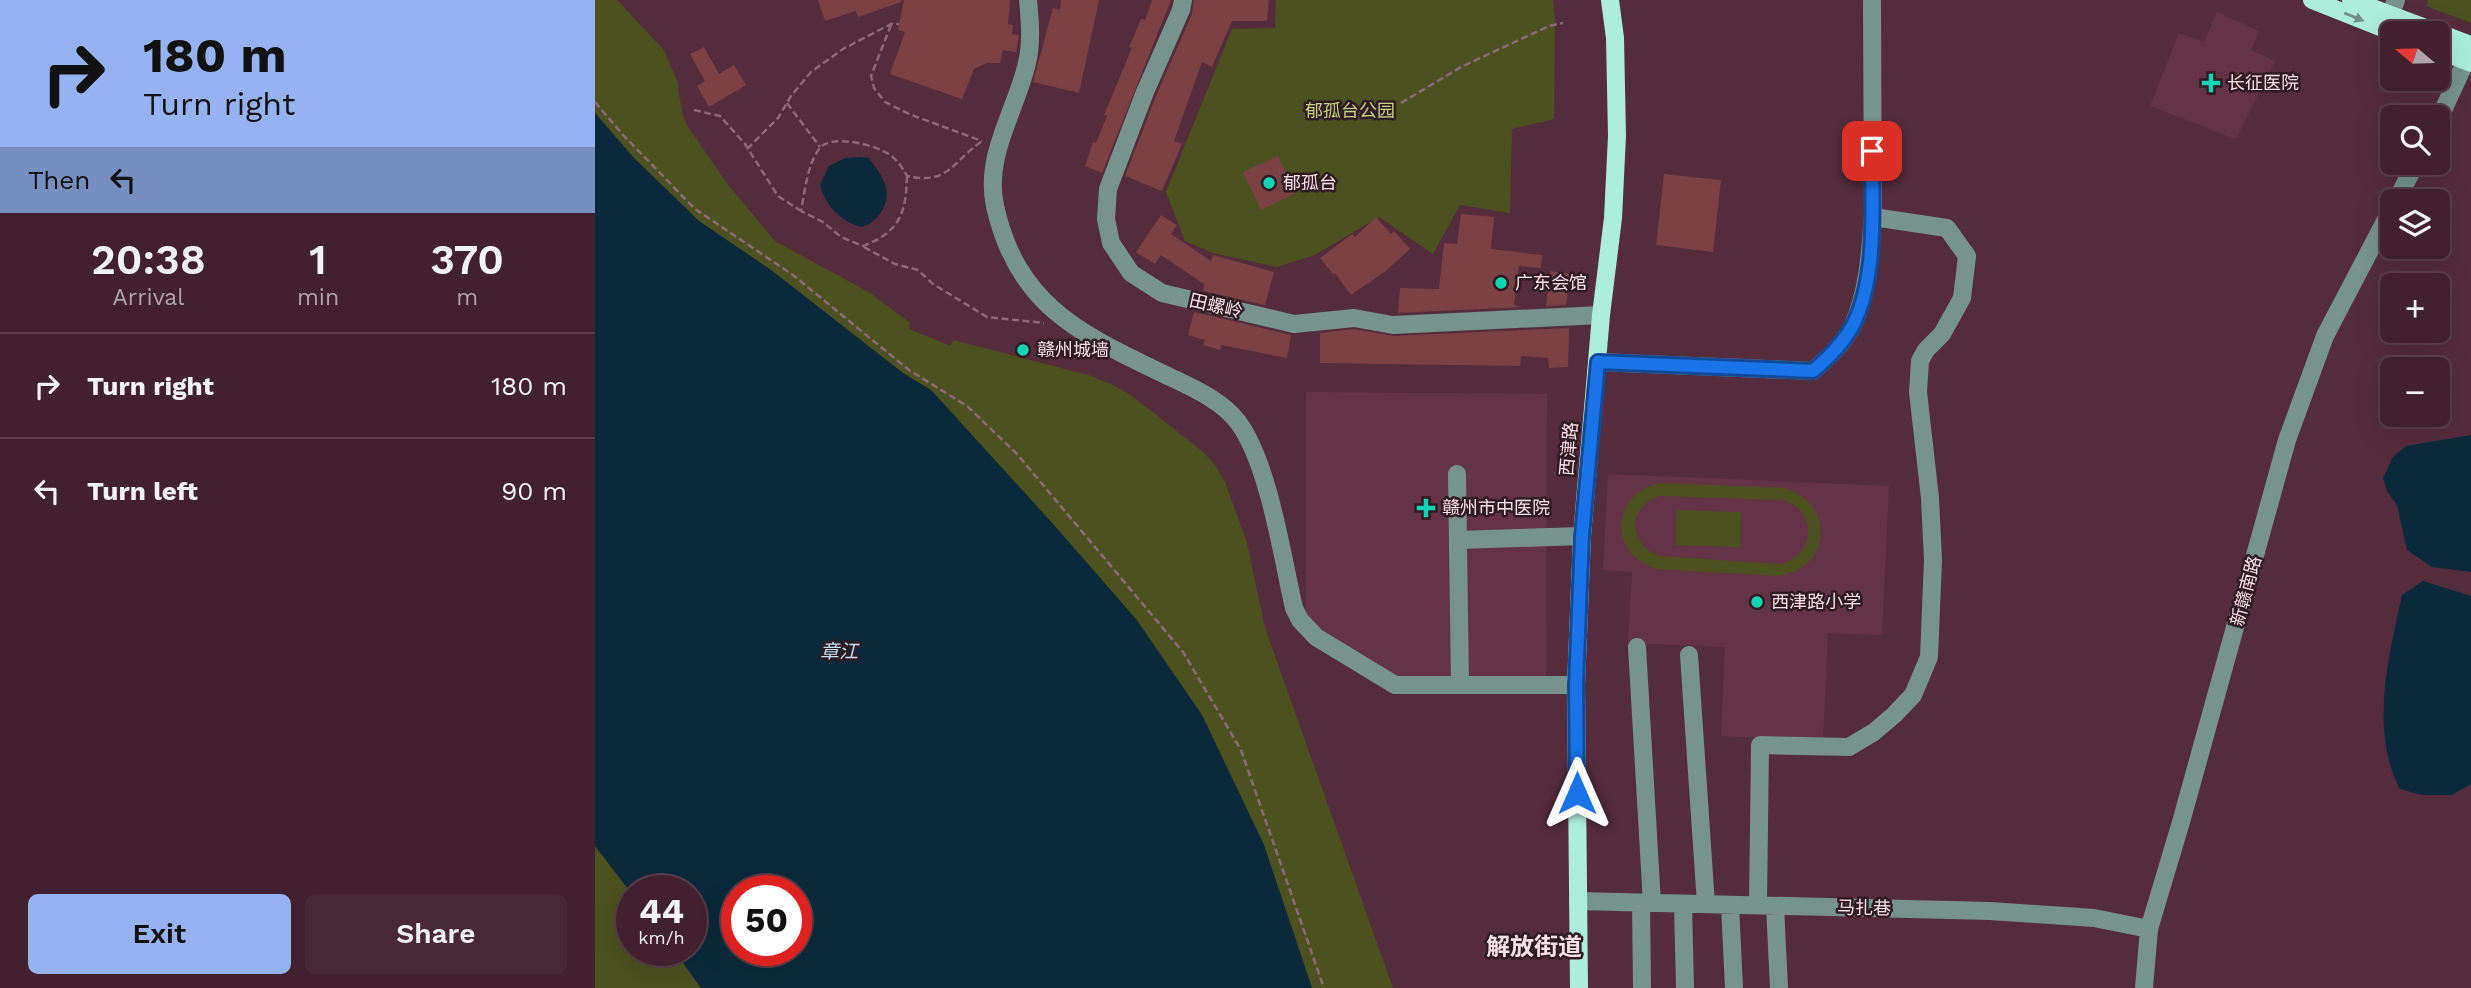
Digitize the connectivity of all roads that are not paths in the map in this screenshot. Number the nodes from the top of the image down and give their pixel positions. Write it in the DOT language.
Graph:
graph roads {
  1 [pos="1028,0"];
  2 [pos="1183,0"];
  3 [pos="1610,0"];
  4 [pos="1872,0"];
  5 [pos="2312,0"];
  6 [pos="2351,0"];
  7 [pos="2394,17"];
  8 [pos="2450,52"];
  9 [pos="2470,55"];
  10 [pos="2446,105"];
  11 [pos="1873,217"];
  12 [pos="2380,231"];
  13 [pos="1601,315"];
  14 [pos="1598,362"];
  15 [pos="1457,474"];
  16 [pos="1582,536"];
  17 [pos="1458,540"];
  18 [pos="1637,647"];
  19 [pos="1689,656"];
  20 [pos="1460,684"];
  21 [pos="1576,685"];
  22 [pos="1578,901"];
  23 [pos="1646,903"];
  24 [pos="1683,904"];
  25 [pos="1706,904"];
  26 [pos="1730,905"];
  27 [pos="1766,906"];
  28 [pos="2149,929"];
  29 [pos="1579,988"];
  30 [pos="1642,988"];
  31 [pos="1685,988"];
  32 [pos="1734,988"];
  33 [pos="1779,988"];
  34 [pos="2144,988"];
  1 -- 20 [label="street"];
  2 -- 13 [label="street, 田螺岭"];
  3 -- 13 [label="main road, 西津路"];
  4 -- 11 [label="street"];
  5 -- 7 [label="main road, one-way"];
  6 -- 7 [label="main road"];
  7 -- 9 [label="main road"];
  8 -- 9 [label="main road"];
  9 -- 10 [label="street"];
  11 -- 14 [label="street"];
  11 -- 27 [label="street"];
  12 -- 28 [label="street, 新赣南路"];
  13 -- 14 [label="main road, 西津路"];
  14 -- 16 [label="main road, 西津路"];
  15 -- 17 [label="street"];
  16 -- 17 [label="street"];
  16 -- 21 [label="main road, 西津路"];
  17 -- 20 [label="street"];
  18 -- 23 [label="street"];
  19 -- 25 [label="street"];
  20 -- 21 [label="street"];
  21 -- 22 [label="main road, 西津路"];
  22 -- 23 [label="street, 马扎巷"];
  22 -- 29 [label="main road, 西津路"];
  23 -- 24 [label="street, 马扎巷"];
  23 -- 30 [label="street"];
  24 -- 25 [label="street, 马扎巷"];
  24 -- 31 [label="street"];
  25 -- 26 [label="street, 马扎巷"];
  26 -- 27 [label="street, 马扎巷"];
  26 -- 32 [label="street"];
  27 -- 28 [label="street, 马扎巷"];
  27 -- 33 [label="street"];
  28 -- 34 [label="street, 新赣南路"];
}
